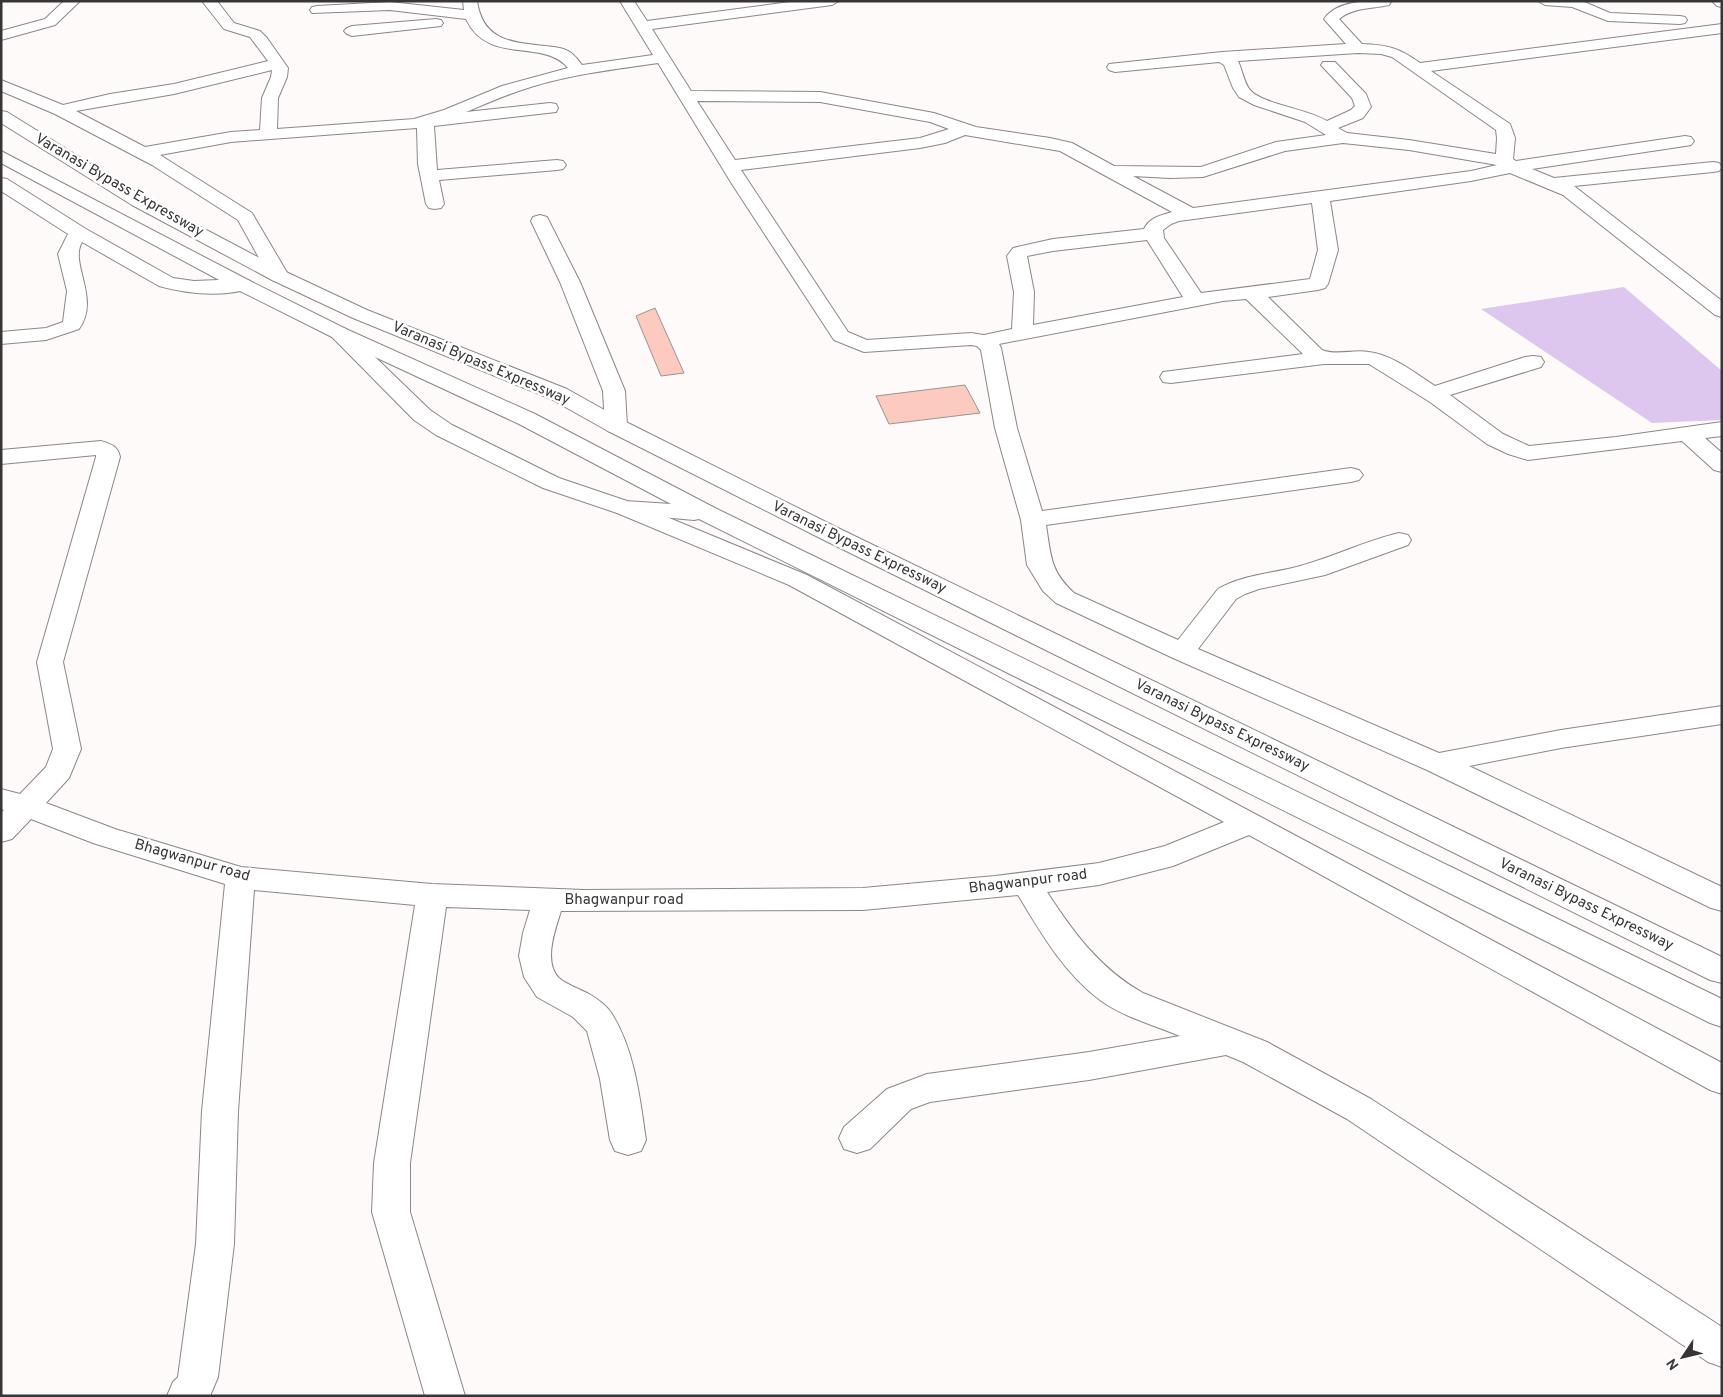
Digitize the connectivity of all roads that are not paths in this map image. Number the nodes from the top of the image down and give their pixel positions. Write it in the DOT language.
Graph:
graph roads {
  1 [pos="73,1"];
  2 [pos="208,1"];
  3 [pos="832,1"];
  4 [pos="1545,1"];
  5 [pos="632,2"];
  6 [pos="1384,2"];
  7 [pos="316,10"];
  8 [pos="471,12"];
  9 [pos="1722,21"];
  10 [pos="642,26"];
  11 [pos="1722,28"];
  12 [pos="352,31"];
  13 [pos="1,36"];
  14 [pos="1358,48"];
  15 [pos="1222,57"];
  16 [pos="662,58"];
  17 [pos="277,64"];
  18 [pos="1329,65"];
  19 [pos="1116,67"];
  20 [pos="1415,68"];
  21 [pos="577,69"];
  22 [pos="1,85"];
  23 [pos="686,96"];
  24 [pos="550,108"];
  25 [pos="61,110"];
  26 [pos="1,116"];
  27 [pos="425,122"];
  28 [pos="1326,127"];
  29 [pos="965,129"];
  30 [pos="268,135"];
  31 [pos="1343,138"];
  32 [pos="1685,141"];
  33 [pos="142,153"];
  34 [pos="1,156"];
  35 [pos="1508,164"];
  36 [pos="557,165"];
  37 [pos="730,166"];
  38 [pos="1713,167"];
  39 [pos="1109,170"];
  40 [pos="429,176"];
  41 [pos="1,183"];
  42 [pos="1555,183"];
  43 [pos="1320,196"];
  44 [pos="435,204"];
  45 [pos="1190,214"];
  46 [pos="540,221"];
  47 [pos="79,233"];
  48 [pos="1154,233"];
  49 [pos="279,276"];
  50 [pos="243,285"];
  51 [pos="1251,294"];
  52 [pos="1195,300"];
  53 [pos="1722,311"];
  54 [pos="1022,333"];
  55 [pos="338,334"];
  56 [pos="1,338"];
  57 [pos="984,341"];
  58 [pos="1321,358"];
  59 [pos="1533,362"];
  60 [pos="1171,377"];
  61 [pos="1432,394"];
  62 [pos="616,426"];
  63 [pos="1722,429"];
  64 [pos="1688,434"];
  65 [pos="1,457"];
  66 [pos="1722,465"];
  67 [pos="1351,475"];
  68 [pos="625,508"];
  69 [pos="706,513"];
  70 [pos="1033,520"];
  71 [pos="1399,540"];
  72 [pos="1182,652"];
  73 [pos="1722,715"];
  74 [pos="1437,763"];
  75 [pos="14,802"];
  76 [pos="1250,822"];
  77 [pos="1,832"];
  78 [pos="240,878"];
  79 [pos="1026,883"];
  80 [pos="432,894"];
  81 [pos="549,900"];
  82 [pos="1722,900"];
  83 [pos="1722,972"];
  84 [pos="1722,1014"];
  85 [pos="1227,1041"];
  86 [pos="1722,1080"];
  87 [pos="857,1138"];
  88 [pos="628,1140"];
  89 [pos="1722,1349"];
  90 [pos="187,1396"];
  91 [pos="445,1396"];
  1 -- 13 [label="main road"];
  2 -- 17 [label="main road"];
  3 -- 10 [label="main road"];
  4 -- 9 [label="main road"];
  5 -- 10 [label="main road"];
  6 -- 14 [label="main road"];
  7 -- 8 [label="main road"];
  8 -- 12 [label="main road"];
  8 -- 21 [label="main road"];
  10 -- 16 [label="main road"];
  11 -- 20 [label="main road"];
  14 -- 15 [label="main road"];
  14 -- 20 [label="main road"];
  15 -- 19 [label="main road"];
  15 -- 28 [label="main road"];
  16 -- 21 [label="main road"];
  16 -- 23 [label="main road"];
  17 -- 25 [label="main road"];
  17 -- 30 [label="main road"];
  18 -- 28 [label="main road"];
  20 -- 35 [label="main road"];
  21 -- 27 [label="main road"];
  22 -- 25 [label="main road"];
  23 -- 29 [label="main road"];
  23 -- 37 [label="main road"];
  24 -- 27 [label="main road"];
  25 -- 33 [label="main road"];
  26 -- 49 [label="main road, Varanasi Bypass Expressway"];
  27 -- 30 [label="main road"];
  27 -- 40 [label="main road"];
  28 -- 31 [label="main road"];
  29 -- 37 [label="main road"];
  29 -- 39 [label="main road"];
  30 -- 33 [label="main road"];
  31 -- 35 [label="main road"];
  31 -- 39 [label="main road"];
  32 -- 35 [label="main road"];
  33 -- 49 [label="main road"];
  34 -- 50 [label="main road, Varanasi Bypass Expressway"];
  35 -- 42 [label="main road"];
  35 -- 43 [label="main road"];
  36 -- 40 [label="main road"];
  37 -- 57 [label="main road"];
  38 -- 42 [label="main road"];
  39 -- 45 [label="main road"];
  40 -- 44 [label="main road"];
  41 -- 47 [label="main road"];
  42 -- 53 [label="main road"];
  43 -- 45 [label="main road"];
  43 -- 51 [label="main road"];
  45 -- 48 [label="main road"];
  46 -- 62 [label="main road"];
  47 -- 50 [label="main road"];
  47 -- 56 [label="main road"];
  48 -- 52 [label="main road"];
  48 -- 54 [label="main road"];
  49 -- 62 [label="main road, Varanasi Bypass Expressway"];
  50 -- 55 [label="main road, Varanasi Bypass Expressway"];
  51 -- 52 [label="main road"];
  51 -- 58 [label="main road"];
  52 -- 54 [label="main road"];
  54 -- 57 [label="main road"];
  55 -- 68 [label="main road"];
  55 -- 69 [label="main road, Varanasi Bypass Expressway"];
  57 -- 70 [label="main road"];
  58 -- 60 [label="main road"];
  58 -- 61 [label="main road"];
  59 -- 61 [label="main road"];
  61 -- 64 [label="main road"];
  62 -- 83 [label="main road, Varanasi Bypass Expressway"];
  63 -- 64 [label="main road"];
  64 -- 66 [label="main road"];
  65 -- 75 [label="main road"];
  67 -- 70 [label="main road"];
  68 -- 69 [label="main road"];
  68 -- 76 [label="main road"];
  69 -- 84 [label="main road, Varanasi Bypass Expressway"];
  70 -- 72 [label="main road"];
  71 -- 72 [label="main road"];
  72 -- 74 [label="main road"];
  73 -- 74 [label="main road"];
  74 -- 82 [label="main road"];
  75 -- 77 [label="main road"];
  75 -- 78 [label="main road, Bhagwanpur road"];
  76 -- 79 [label="main road, Bhagwanpur road"];
  76 -- 86 [label="main road"];
  78 -- 80 [label="main road, Bhagwanpur road"];
  78 -- 90 [label="main road"];
  79 -- 81 [label="main road, Bhagwanpur road"];
  79 -- 85 [label="main road"];
  80 -- 81 [label="main road, Bhagwanpur road"];
  80 -- 91 [label="main road"];
  81 -- 88 [label="main road"];
  85 -- 87 [label="main road"];
  85 -- 89 [label="main road"];
}
